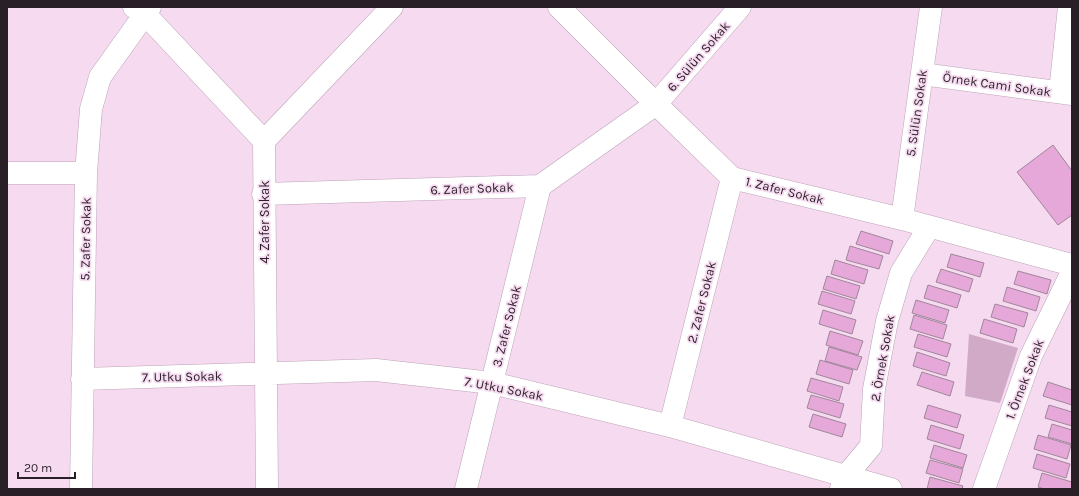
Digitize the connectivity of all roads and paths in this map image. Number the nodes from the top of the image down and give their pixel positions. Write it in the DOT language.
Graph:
graph roads {
  1 [pos="392,7"];
  2 [pos="559,7"];
  3 [pos="740,7"];
  4 [pos="931,7"];
  5 [pos="1069,7"];
  6 [pos="143,9"];
  7 [pos="922,74"];
  8 [pos="1066,93"];
  9 [pos="656,104"];
  10 [pos="264,142"];
  11 [pos="7,173"];
  12 [pos="86,173"];
  13 [pos="732,178"];
  14 [pos="540,186"];
  15 [pos="263,194"];
  16 [pos="902,219"];
  17 [pos="930,227"];
  18 [pos="1072,264"];
  19 [pos="1072,272"];
  20 [pos="265,374"];
  21 [pos="82,379"];
  22 [pos="492,383"];
  23 [pos="670,426"];
  24 [pos="843,483"];
  25 [pos="80,489"];
  26 [pos="267,489"];
  27 [pos="466,489"];
  28 [pos="891,489"];
  29 [pos="984,489"];
  1 -- 10 [label="street"];
  2 -- 9 [label="street, 1. Zafer Sokak"];
  3 -- 9 [label="street, 6. Sülün Sokak"];
  4 -- 7 [label="street, 5. Sülün Sokak"];
  5 -- 8 [label="street"];
  6 -- 10 [label="street"];
  6 -- 12 [label="street, 5. Zafer Sokak"];
  7 -- 8 [label="street, Örnek Cami Sokak"];
  7 -- 16 [label="street, 5. Sülün Sokak"];
  9 -- 13 [label="street, 1. Zafer Sokak"];
  9 -- 14 [label="street"];
  10 -- 15 [label="street, 4. Zafer Sokak"];
  11 -- 12 [label="street"];
  12 -- 21 [label="street, 5. Zafer Sokak"];
  13 -- 16 [label="street, 1. Zafer Sokak"];
  13 -- 23 [label="street, 2. Zafer Sokak"];
  14 -- 15 [label="street, 6. Zafer Sokak"];
  14 -- 22 [label="street, 3. Zafer Sokak"];
  15 -- 20 [label="street, 4. Zafer Sokak"];
  16 -- 17 [label="street, 1. Zafer Sokak"];
  17 -- 18 [label="street, 1. Zafer Sokak"];
  17 -- 24 [label="street, 2. Örnek Sokak"];
  19 -- 29 [label="street, 1. Örnek Sokak"];
  20 -- 21 [label="street, 7. Utku Sokak"];
  20 -- 22 [label="street, 7. Utku Sokak"];
  20 -- 26 [label="street, 4. Zafer Sokak"];
  21 -- 25 [label="street, 5. Zafer Sokak"];
  22 -- 23 [label="street, 7. Utku Sokak"];
  22 -- 27 [label="street, 3. Zafer Sokak"];
  23 -- 24 [label="street, 7. Utku Sokak"];
  24 -- 28 [label="street, 7. Utku Sokak"];
}
